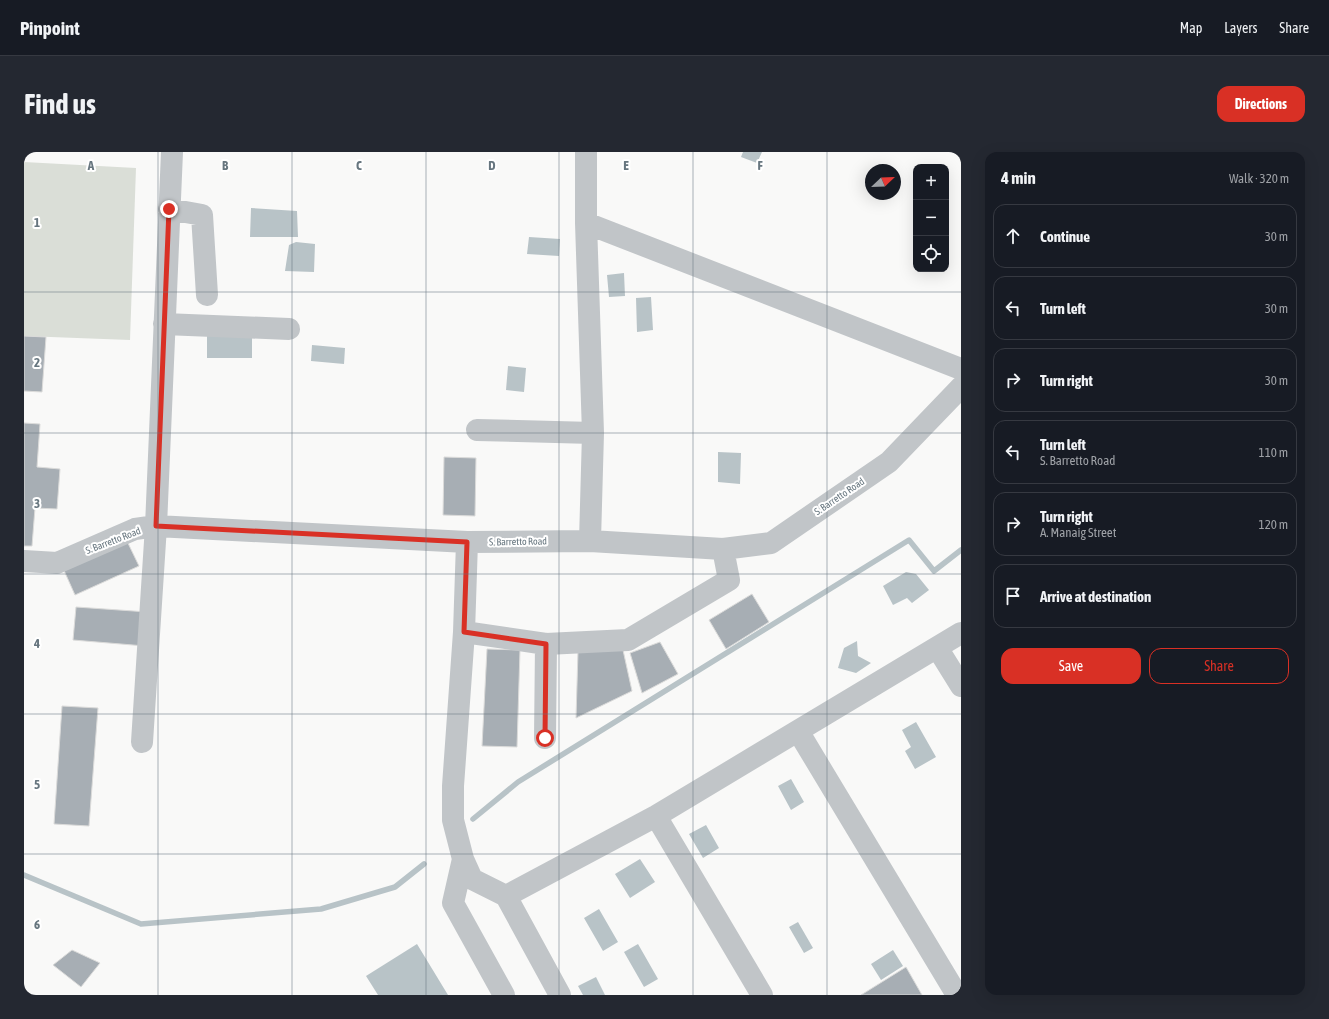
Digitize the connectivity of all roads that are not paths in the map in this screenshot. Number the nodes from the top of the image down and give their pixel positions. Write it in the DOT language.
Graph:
graph roads {
  1 [pos="172,152"];
  2 [pos="586,152"];
  3 [pos="169,209"];
  4 [pos="586,223"];
  5 [pos="207,295"];
  6 [pos="164,324"];
  7 [pos="289,329"];
  8 [pos="961,369"];
  9 [pos="961,387"];
  10 [pos="477,430"];
  11 [pos="593,433"];
  12 [pos="156,526"];
  13 [pos="590,541"];
  14 [pos="467,542"];
  15 [pos="723,549"];
  16 [pos="24,561"];
  17 [pos="464,632"];
  18 [pos="961,633"];
  19 [pos="546,644"];
  20 [pos="938,649"];
  21 [pos="961,686"];
  22 [pos="798,730"];
  23 [pos="545,738"];
  24 [pos="142,742"];
  25 [pos="656,816"];
  26 [pos="462,859"];
  27 [pos="506,896"];
  28 [pos="504,995"];
  29 [pos="560,995"];
  30 [pos="762,995"];
  31 [pos="957,995"];
  1 -- 3 [label="street"];
  2 -- 4 [label="street"];
  3 -- 5 [label="street"];
  3 -- 6 [label="street"];
  4 -- 8 [label="street"];
  4 -- 11 [label="street"];
  6 -- 7 [label="street"];
  6 -- 12 [label="street"];
  9 -- 15 [label="street, S. Barretto Road"];
  10 -- 11 [label="street"];
  11 -- 13 [label="street"];
  12 -- 14 [label="street, S. Barretto Road"];
  12 -- 16 [label="street, S. Barretto Road"];
  12 -- 24 [label="street"];
  13 -- 14 [label="street, S. Barretto Road"];
  13 -- 15 [label="street, S. Barretto Road"];
  14 -- 17 [label="street"];
  15 -- 19 [label="street"];
  17 -- 19 [label="street"];
  17 -- 26 [label="street"];
  18 -- 20 [label="street"];
  19 -- 23 [label="street"];
  20 -- 21 [label="street"];
  20 -- 22 [label="street"];
  22 -- 25 [label="street"];
  22 -- 31 [label="street"];
  25 -- 27 [label="street"];
  25 -- 30 [label="street"];
  26 -- 27 [label="street"];
  26 -- 28 [label="street"];
  27 -- 29 [label="street"];
}
